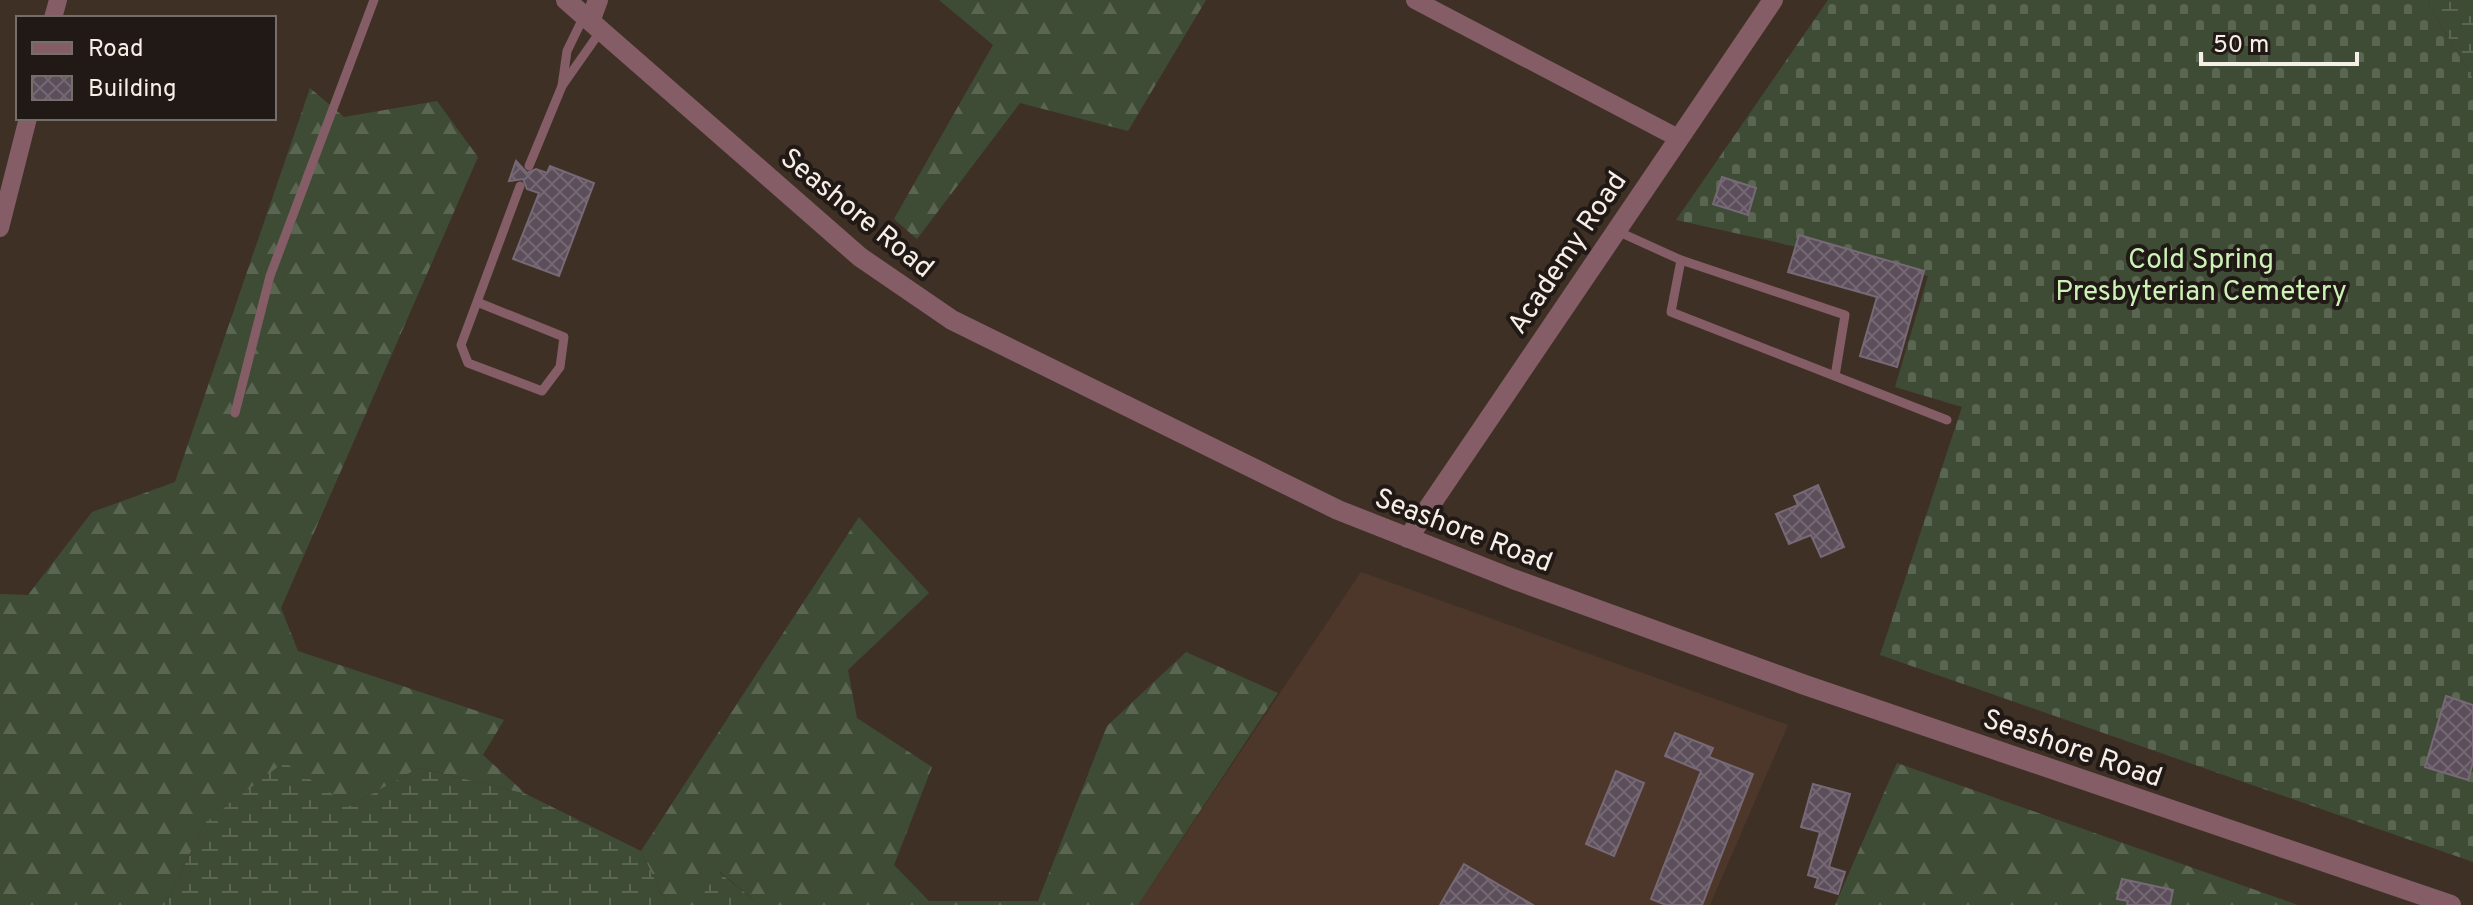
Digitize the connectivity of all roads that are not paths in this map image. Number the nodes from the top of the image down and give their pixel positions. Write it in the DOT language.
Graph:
graph roads {
  1 [pos="374,0"];
  2 [pos="566,0"];
  3 [pos="1415,0"];
  4 [pos="1773,0"];
  5 [pos="594,16"];
  6 [pos="562,86"];
  7 [pos="27,120"];
  8 [pos="1678,138"];
  9 [pos="529,166"];
  10 [pos="520,186"];
  11 [pos="0,228"];
  12 [pos="1614,230"];
  13 [pos="1681,260"];
  14 [pos="477,302"];
  15 [pos="1835,376"];
  16 [pos="235,413"];
  17 [pos="1947,420"];
  18 [pos="1408,538"];
  19 [pos="2451,905"];
  1 -- 16 [label="lane"];
  2 -- 5 [label="street, Seashore Road"];
  3 -- 8 [label="street"];
  4 -- 8 [label="street, Academy Road"];
  5 -- 6 [label="lane"];
  5 -- 6 [label="lane"];
  5 -- 18 [label="street, Seashore Road"];
  6 -- 9 [label="lane"];
  7 -- 11 [label="street"];
  8 -- 12 [label="street, Academy Road"];
  10 -- 14 [label="lane"];
  12 -- 13 [label="lane"];
  12 -- 18 [label="street, Academy Road"];
  13 -- 15 [label="lane"];
  13 -- 15 [label="lane"];
  14 -- 14 [label="lane"];
  15 -- 17 [label="lane"];
  18 -- 19 [label="street, Seashore Road"];
}
